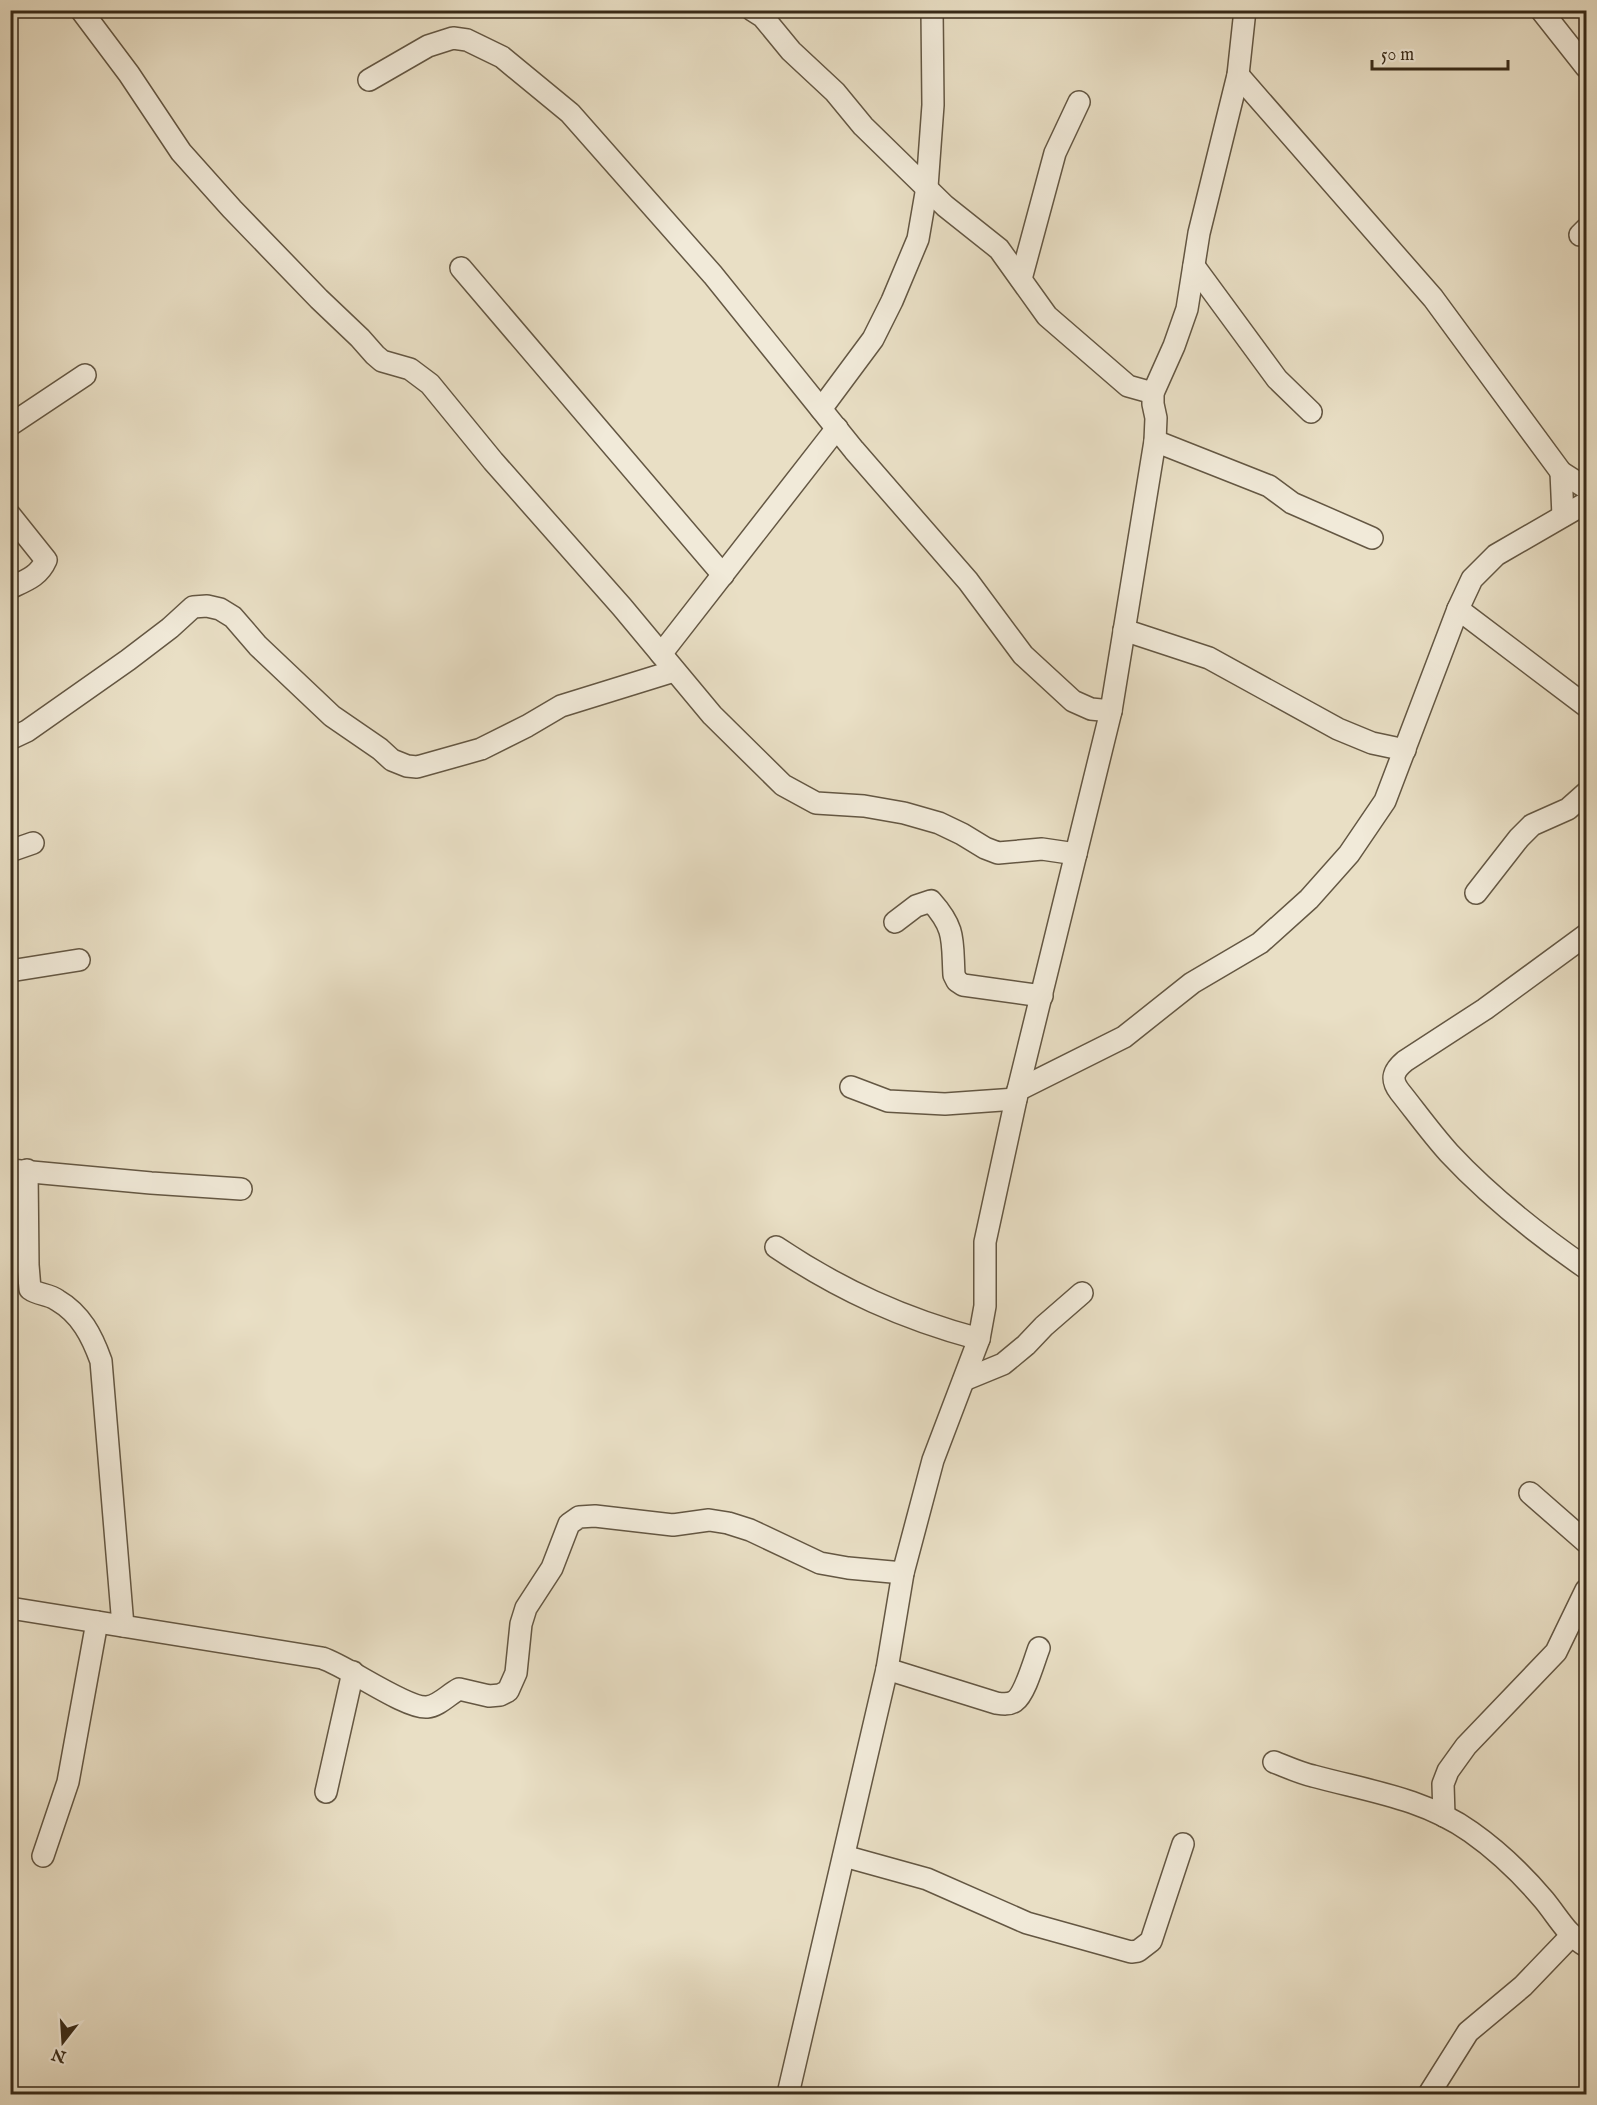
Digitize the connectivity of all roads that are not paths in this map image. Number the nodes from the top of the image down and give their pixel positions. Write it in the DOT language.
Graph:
graph roads {
  1 [pos="81,10"];
  2 [pos="752,10"];
  3 [pos="932,10"];
  4 [pos="1245,10"];
  5 [pos="1541,10"];
  6 [pos="1587,67"];
  7 [pos="1238,75"];
  8 [pos="369,80"];
  9 [pos="1080,102"];
  10 [pos="927,187"];
  11 [pos="1194,266"];
  12 [pos="461,268"];
  13 [pos="1021,279"];
  14 [pos="85,375"];
  15 [pos="1153,393"];
  16 [pos="821,409"];
  17 [pos="1311,412"];
  18 [pos="10,425"];
  19 [pos="837,428"];
  20 [pos="1155,441"];
  21 [pos="1561,472"];
  22 [pos="1587,488"];
  23 [pos="1587,503"];
  24 [pos="10,514"];
  25 [pos="1563,516"];
  26 [pos="1372,538"];
  27 [pos="723,575"];
  28 [pos="10,588"];
  29 [pos="1458,609"];
  30 [pos="1124,630"];
  31 [pos="661,654"];
  32 [pos="674,671"];
  33 [pos="1587,706"];
  34 [pos="1111,711"];
  35 [pos="10,739"];
  36 [pos="1405,750"];
  37 [pos="1587,793"];
  38 [pos="33,843"];
  39 [pos="10,851"];
  40 [pos="1076,854"];
  41 [pos="1476,893"];
  42 [pos="895,922"];
  43 [pos="1587,935"];
  44 [pos="79,960"];
  45 [pos="10,971"];
  46 [pos="1042,996"];
  47 [pos="851,1086"];
  48 [pos="1017,1095"];
  49 [pos="19,1170"];
  50 [pos="241,1189"];
  51 [pos="776,1246"];
  52 [pos="1587,1268"];
  53 [pos="1082,1293"];
  54 [pos="979,1339"];
  55 [pos="964,1380"];
  56 [pos="1530,1493"];
  57 [pos="1587,1542"];
  58 [pos="903,1573"];
  59 [pos="1587,1590"];
  60 [pos="10,1608"];
  61 [pos="97,1622"];
  62 [pos="123,1626"];
  63 [pos="1039,1648"];
  64 [pos="887,1668"];
  65 [pos="353,1672"];
  66 [pos="1274,1762"];
  67 [pos="326,1792"];
  68 [pos="1444,1815"];
  69 [pos="1184,1844"];
  70 [pos="43,1856"];
  71 [pos="844,1856"];
  72 [pos="1579,1941"];
  73 [pos="788,2094"];
  74 [pos="1429,2094"];
  1 -- 31 [label="street"];
  2 -- 10 [label="street"];
  3 -- 10 [label="street"];
  4 -- 7 [label="street"];
  5 -- 6 [label="street"];
  7 -- 11 [label="street"];
  7 -- 21 [label="street"];
  8 -- 16 [label="street"];
  9 -- 13 [label="street"];
  10 -- 13 [label="street"];
  10 -- 16 [label="street"];
  11 -- 15 [label="street"];
  11 -- 17 [label="street"];
  12 -- 27 [label="street"];
  13 -- 15 [label="street"];
  14 -- 18 [label="street"];
  15 -- 20 [label="street"];
  16 -- 19 [label="street"];
  19 -- 27 [label="street"];
  19 -- 34 [label="street"];
  20 -- 26 [label="street"];
  20 -- 30 [label="street"];
  21 -- 22 [label="street"];
  21 -- 25 [label="street"];
  23 -- 25 [label="street"];
  24 -- 28 [label="street"];
  25 -- 29 [label="street"];
  27 -- 31 [label="street"];
  29 -- 33 [label="street"];
  29 -- 36 [label="street"];
  30 -- 34 [label="street"];
  30 -- 36 [label="street"];
  31 -- 32 [label="street"];
  32 -- 35 [label="street"];
  32 -- 40 [label="street"];
  34 -- 40 [label="street"];
  36 -- 48 [label="street"];
  37 -- 41 [label="street"];
  38 -- 39 [label="street"];
  40 -- 46 [label="street"];
  42 -- 46 [label="street"];
  43 -- 52 [label="street"];
  44 -- 45 [label="street"];
  46 -- 48 [label="street"];
  47 -- 48 [label="street"];
  48 -- 54 [label="street"];
  49 -- 50 [label="street"];
  49 -- 62 [label="street"];
  51 -- 54 [label="street"];
  53 -- 55 [label="street"];
  54 -- 55 [label="street"];
  55 -- 58 [label="street"];
  56 -- 57 [label="street"];
  58 -- 64 [label="street"];
  58 -- 65 [label="street"];
  59 -- 68 [label="street"];
  60 -- 61 [label="street"];
  61 -- 62 [label="street"];
  61 -- 70 [label="street"];
  62 -- 65 [label="street"];
  63 -- 64 [label="street"];
  64 -- 71 [label="street"];
  65 -- 67 [label="street"];
  66 -- 68 [label="street"];
  68 -- 72 [label="street"];
  69 -- 71 [label="street"];
  71 -- 73 [label="street"];
  72 -- 74 [label="street"];
}
